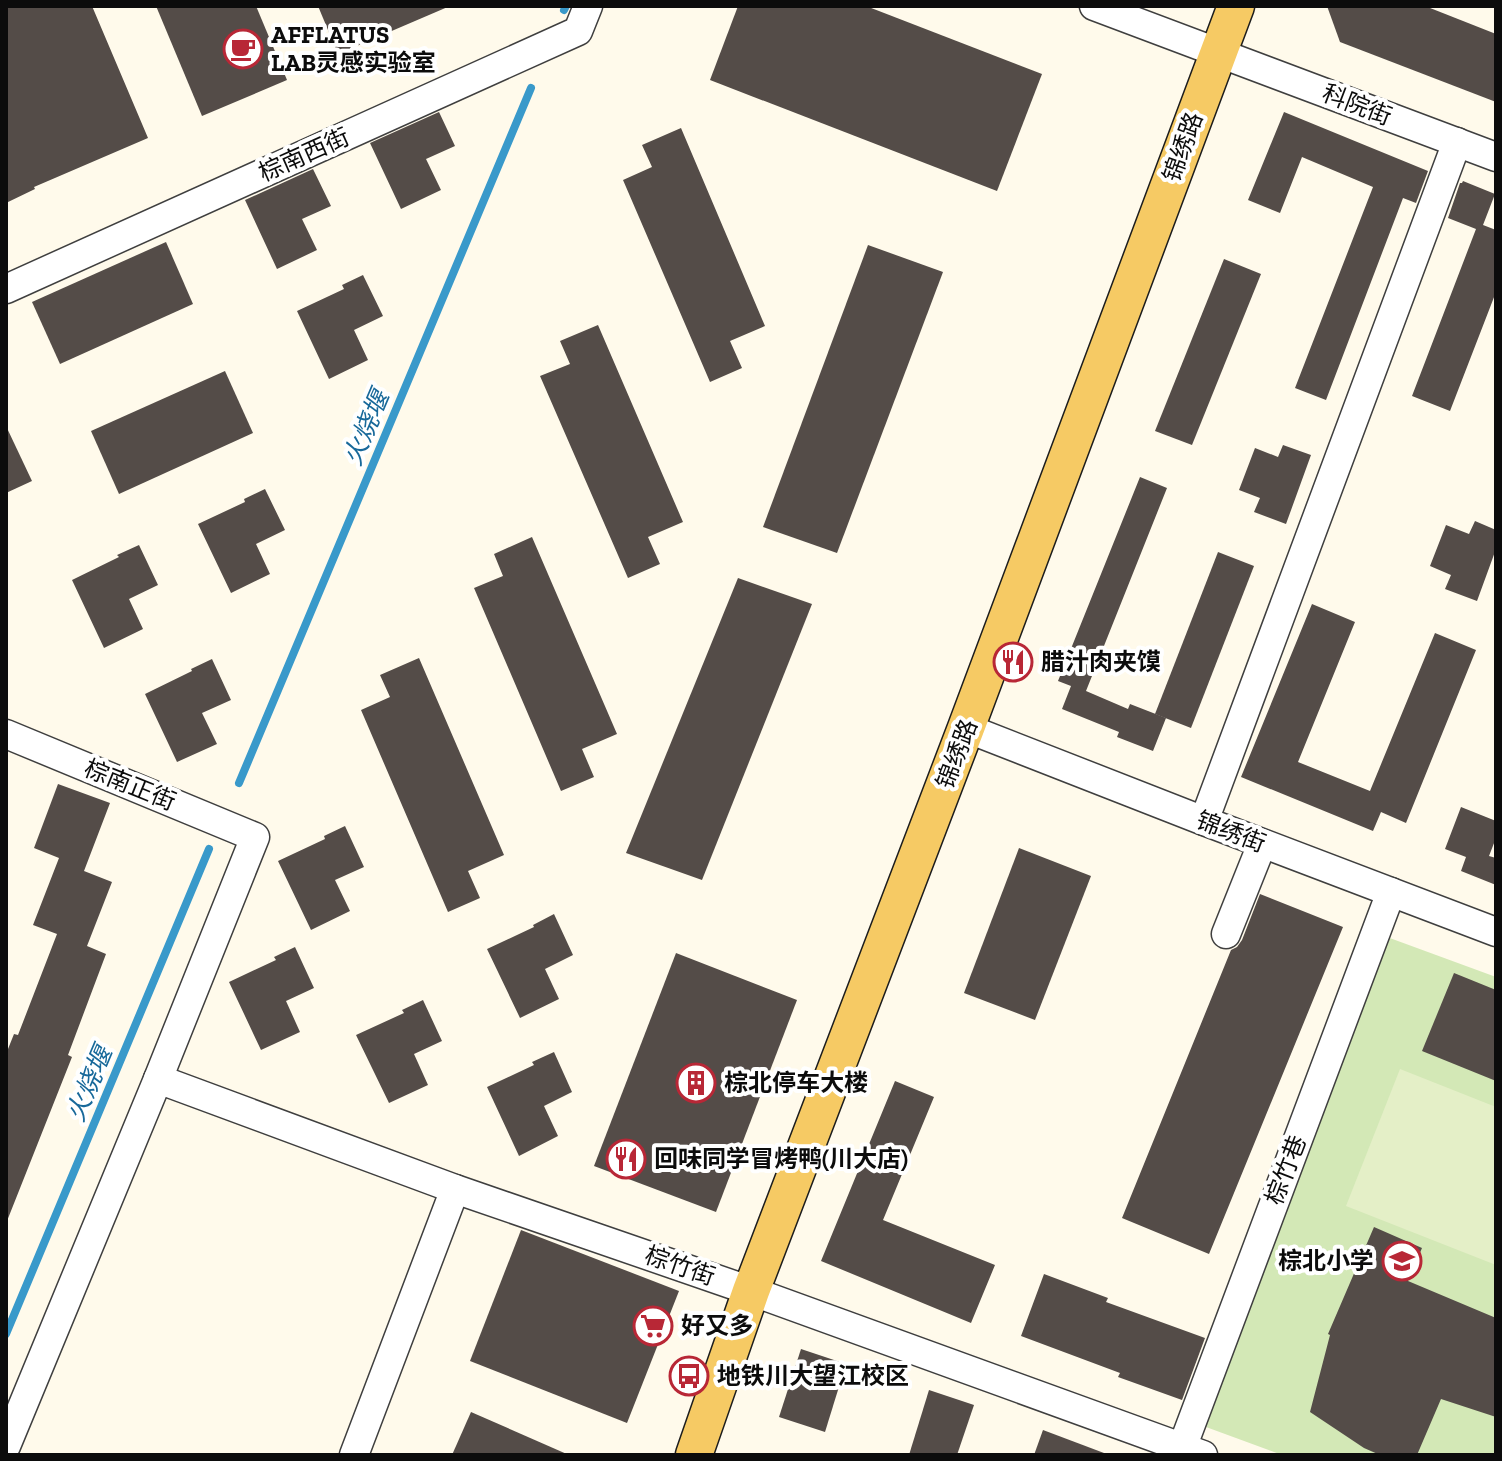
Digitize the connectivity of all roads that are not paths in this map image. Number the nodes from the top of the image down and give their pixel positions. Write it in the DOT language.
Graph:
graph roads {
  1 [pos="588,6"];
  2 [pos="1094,6"];
  3 [pos="1236,6"];
  4 [pos="1219,53"];
  5 [pos="1457,142"];
  6 [pos="1496,157"];
  7 [pos="6,289"];
  8 [pos="966,728"];
  9 [pos="6,734"];
  10 [pos="1204,821"];
  11 [pos="1262,844"];
  12 [pos="1391,892"];
  13 [pos="1496,932"];
  14 [pos="1226,934"];
  15 [pos="158,1079"];
  16 [pos="455,1189"];
  17 [pos="751,1291"];
  18 [pos="6,1446"];
  19 [pos="1192,1452"];
  20 [pos="354,1455"];
  21 [pos="694,1455"];
  1 -- 7 [label="street, 棕南西街"];
  2 -- 4 [label="street, 科院街"];
  3 -- 4 [label="main road, 锦绣路"];
  4 -- 5 [label="street, 科院街"];
  4 -- 8 [label="main road, 锦绣路"];
  5 -- 6 [label="street, 科院街"];
  5 -- 10 [label="street"];
  8 -- 10 [label="street, 锦绣街"];
  8 -- 17 [label="main road, 锦绣路"];
  9 -- 15 [label="street, 棕南正街"];
  10 -- 11 [label="street, 锦绣街"];
  11 -- 12 [label="street, 锦绣街"];
  11 -- 14 [label="street"];
  12 -- 13 [label="street, 锦绣街"];
  12 -- 19 [label="street, 棕竹巷"];
  15 -- 16 [label="street, 棕竹街"];
  15 -- 18 [label="street"];
  16 -- 17 [label="street, 棕竹街"];
  16 -- 20 [label="street"];
  17 -- 19 [label="street, 棕竹街"];
  17 -- 21 [label="main road, 锦绣路"];
}
